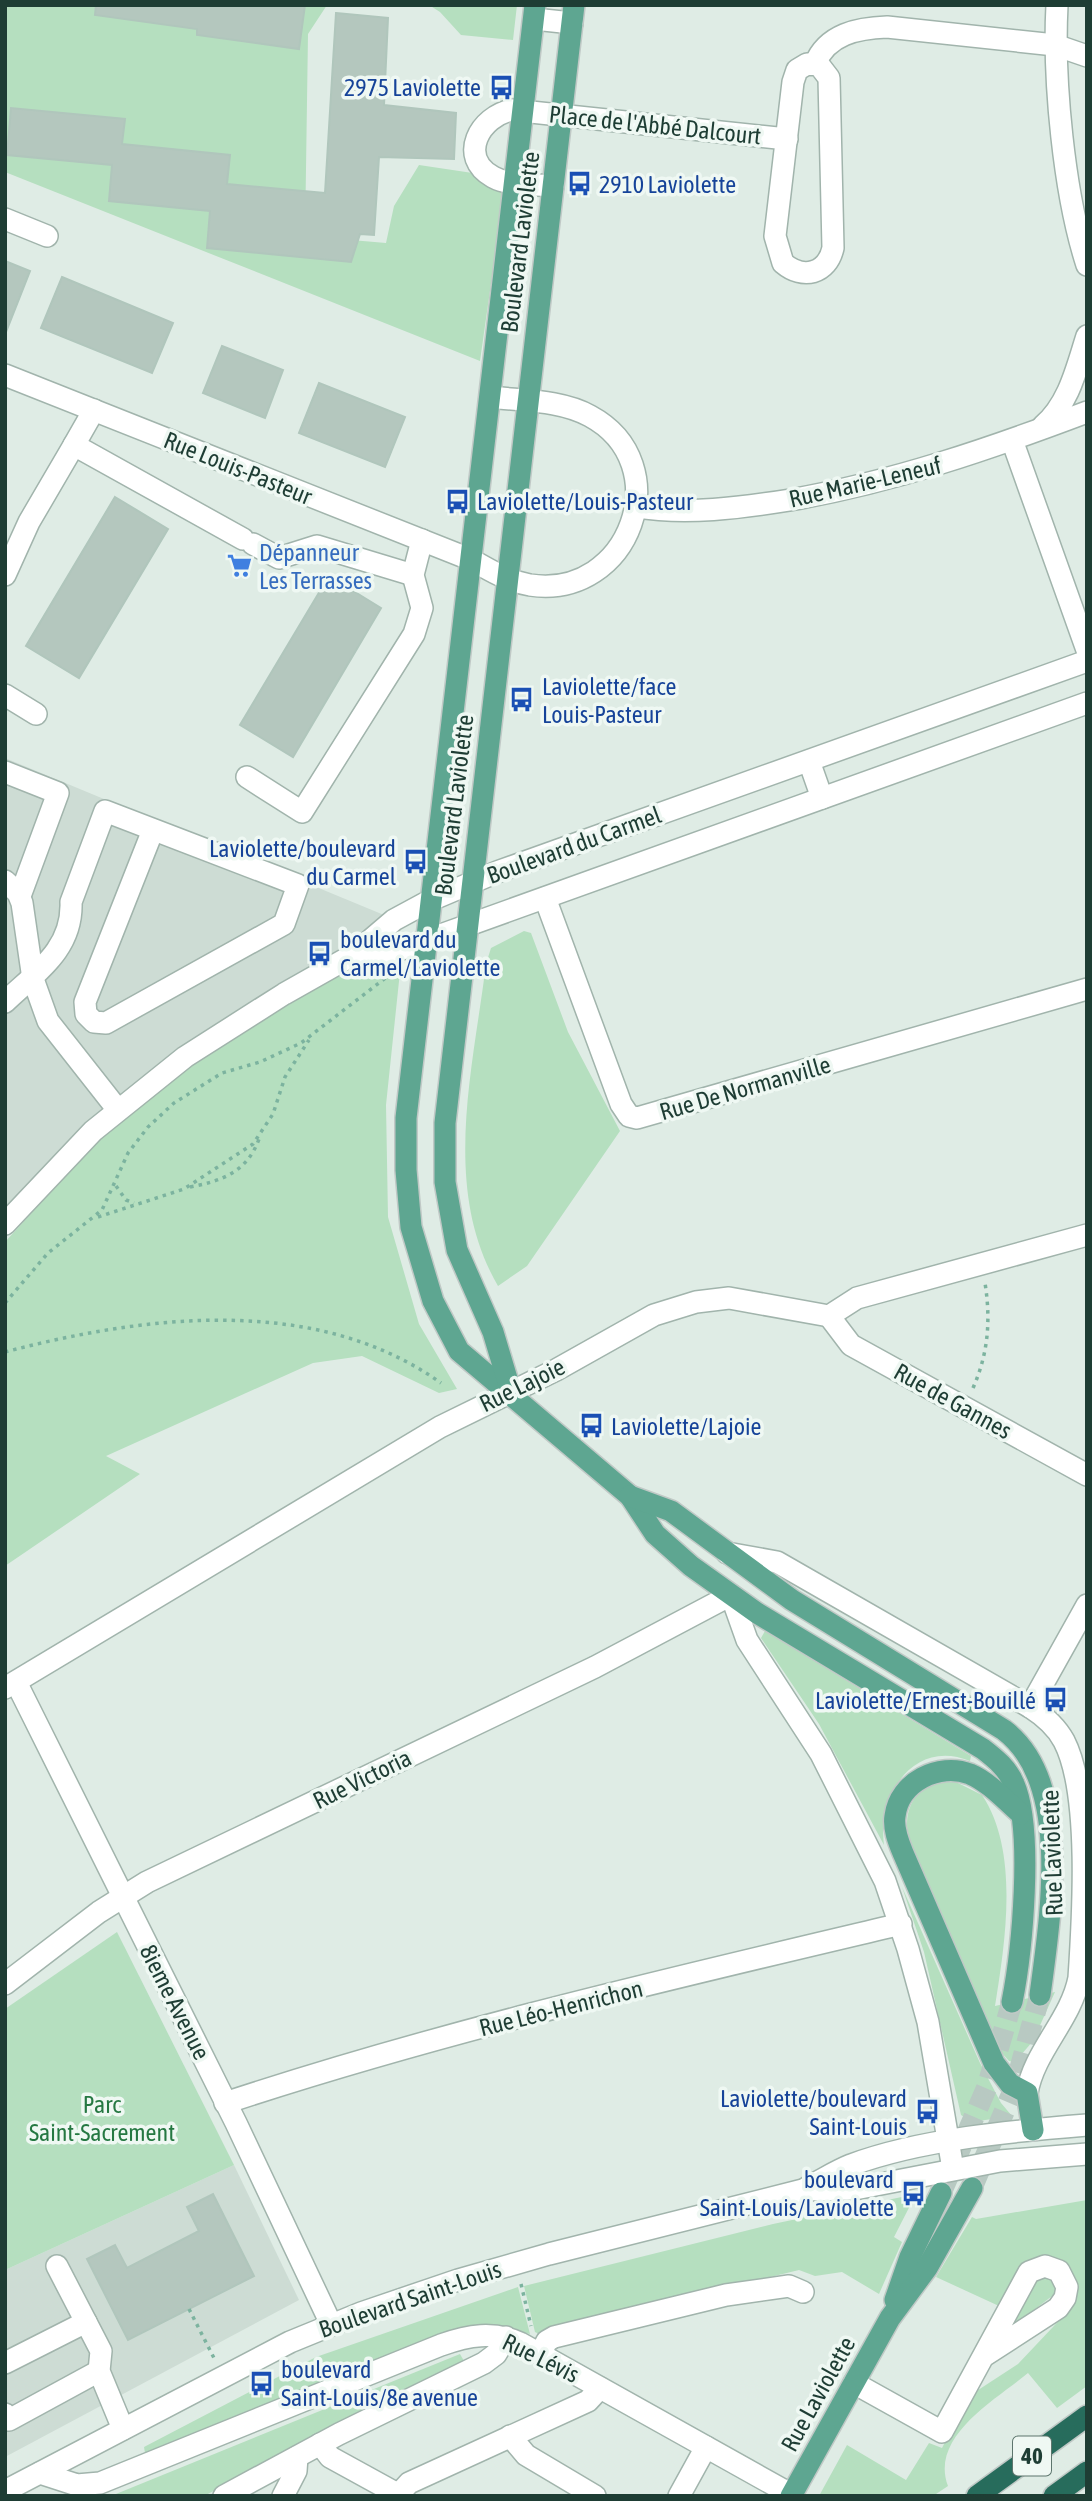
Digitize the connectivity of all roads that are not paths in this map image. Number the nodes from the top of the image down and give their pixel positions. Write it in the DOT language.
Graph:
graph roads {
  1 [pos="1057,5"];
  2 [pos="535,12"];
  3 [pos="573,14"];
  4 [pos="1055,45"];
  5 [pos="1087,56"];
  6 [pos="815,64"];
  7 [pos="524,111"];
  8 [pos="561,115"];
  9 [pos="786,139"];
  10 [pos="1078,176"];
  11 [pos="516,182"];
  12 [pos="553,186"];
  13 [pos="5,219"];
  14 [pos="47,236"];
  15 [pos="1087,265"];
  16 [pos="1087,335"];
  17 [pos="5,375"];
  18 [pos="491,397"];
  19 [pos="527,401"];
  20 [pos="94,410"];
  21 [pos="1087,412"];
  22 [pos="1035,431"];
  23 [pos="1012,440"];
  24 [pos="74,445"];
  25 [pos="636,507"];
  26 [pos="422,540"];
  27 [pos="472,560"];
  28 [pos="5,575"];
  29 [pos="413,575"];
  30 [pos="506,579"];
  31 [pos="1087,650"];
  32 [pos="1087,661"];
  33 [pos="5,695"];
  34 [pos="1087,703"];
  35 [pos="36,714"];
  36 [pos="809,761"];
  37 [pos="5,772"];
  38 [pos="247,777"];
  39 [pos="822,799"];
  40 [pos="153,830"];
  41 [pos="472,881"];
  42 [pos="13,889"];
  43 [pos="545,898"];
  44 [pos="430,900"];
  45 [pos="466,927"];
  46 [pos="427,940"];
  47 [pos="353,955"];
  48 [pos="33,979"];
  49 [pos="1087,989"];
  50 [pos="5,1002"];
  51 [pos="118,1110"];
  52 [pos="5,1224"];
  53 [pos="1087,1235"];
  54 [pos="828,1316"];
  55 [pos="511,1392"];
  56 [pos="1087,1475"];
  57 [pos="630,1496"];
  58 [pos="727,1553"];
  59 [pos="731,1595"];
  60 [pos="1087,1605"];
  61 [pos="10,1685"];
  62 [pos="1030,1707"];
  63 [pos="1021,1814"];
  64 [pos="123,1897"];
  65 [pos="901,1924"];
  66 [pos="5,1984"];
  67 [pos="1040,1995"];
  68 [pos="1012,2003"];
  69 [pos="1027,2093"];
  70 [pos="225,2103"];
  71 [pos="1087,2125"];
  72 [pos="1033,2130"];
  73 [pos="949,2142"];
  74 [pos="1087,2154"];
  75 [pos="1035,2157"];
  76 [pos="953,2168"];
  77 [pos="972,2188"];
  78 [pos="803,2190"];
  79 [pos="941,2193"];
  80 [pos="57,2266"];
  81 [pos="803,2292"];
  82 [pos="890,2318"];
  83 [pos="86,2322"];
  84 [pos="331,2324"];
  85 [pos="506,2337"];
  86 [pos="540,2354"];
  87 [pos="984,2356"];
  88 [pos="5,2363"];
  89 [pos="99,2371"];
  90 [pos="854,2383"];
  91 [pos="600,2388"];
  92 [pos="5,2414"];
  93 [pos="1087,2416"];
  94 [pos="124,2429"];
  95 [pos="510,2436"];
  96 [pos="320,2444"];
  97 [pos="706,2447"];
  98 [pos="297,2457"];
  99 [pos="1087,2472"];
  100 [pos="40,2473"];
  101 [pos="5,2491"];
  102 [pos="400,2495"];
  103 [pos="791,2495"];
  104 [pos="224,2496"];
  105 [pos="283,2496"];
  106 [pos="595,2496"];
  107 [pos="679,2496"];
  108 [pos="977,2496"];
  109 [pos="1054,2496"];
  1 -- 4 [label="street"];
  2 -- 3 [label="street"];
  2 -- 7 [label="main road, Boulevard Laviolette"];
  3 -- 8 [label="main road, Boulevard Laviolette"];
  4 -- 5 [label="street, Place de l'Abbé Dalcourt"];
  4 -- 6 [label="street, Place de l'Abbé Dalcourt"];
  4 -- 10 [label="street"];
  6 -- 9 [label="street, Place de l'Abbé Dalcourt"];
  6 -- 9 [label="street, Place de l'Abbé Dalcourt"];
  7 -- 8 [label="street, Place de l'Abbé Dalcourt"];
  7 -- 11 [label="main road, Boulevard Laviolette"];
  7 -- 11 [label="street, Place de l'Abbé Dalcourt"];
  8 -- 9 [label="street, Place de l'Abbé Dalcourt"];
  8 -- 12 [label="main road, Boulevard Laviolette"];
  10 -- 15 [label="street"];
  11 -- 12 [label="street"];
  11 -- 18 [label="main road, Boulevard Laviolette"];
  12 -- 19 [label="main road, Boulevard Laviolette"];
  13 -- 14 [label="street"];
  16 -- 22 [label="street"];
  17 -- 20 [label="street, Rue Louis-Pasteur"];
  18 -- 19 [label="street"];
  18 -- 27 [label="main road, Boulevard Laviolette"];
  19 -- 25 [label="street"];
  19 -- 30 [label="main road, Boulevard Laviolette"];
  20 -- 24 [label="street"];
  20 -- 26 [label="street, Rue Louis-Pasteur"];
  21 -- 22 [label="street, Rue Marie-Leneuf"];
  22 -- 23 [label="street, Rue Marie-Leneuf"];
  23 -- 25 [label="street, Rue Marie-Leneuf"];
  23 -- 31 [label="street"];
  24 -- 28 [label="street"];
  24 -- 29 [label="street"];
  25 -- 30 [label="street"];
  26 -- 27 [label="street, Rue Louis-Pasteur"];
  26 -- 29 [label="street"];
  27 -- 30 [label="street, Rue Louis-Pasteur"];
  27 -- 44 [label="main road, Boulevard Laviolette"];
  29 -- 38 [label="street"];
  30 -- 41 [label="main road, Boulevard Laviolette"];
  32 -- 36 [label="street, Boulevard du Carmel"];
  33 -- 35 [label="street"];
  34 -- 39 [label="street, Boulevard du Carmel"];
  36 -- 39 [label="street"];
  36 -- 41 [label="street, Boulevard du Carmel"];
  37 -- 42 [label="street"];
  39 -- 43 [label="street, Boulevard du Carmel"];
  40 -- 40 [label="street"];
  40 -- 48 [label="street"];
  41 -- 44 [label="street, Boulevard du Carmel"];
  41 -- 45 [label="main road, Boulevard Laviolette"];
  42 -- 48 [label="street"];
  43 -- 45 [label="street, Boulevard du Carmel"];
  43 -- 49 [label="street, Rue De Normanville"];
  44 -- 46 [label="main road, Boulevard Laviolette"];
  44 -- 47 [label="street, Boulevard du Carmel"];
  45 -- 46 [label="street, Boulevard du Carmel"];
  45 -- 55 [label="main road, Boulevard Laviolette"];
  46 -- 47 [label="street, Boulevard du Carmel"];
  46 -- 55 [label="main road, Boulevard Laviolette"];
  47 -- 51 [label="street, Boulevard du Carmel"];
  48 -- 50 [label="street"];
  48 -- 51 [label="street"];
  51 -- 52 [label="street, Boulevard du Carmel"];
  53 -- 54 [label="street"];
  54 -- 55 [label="street, Rue Lajoie"];
  54 -- 56 [label="street, Rue de Gannes"];
  55 -- 57 [label="main road, Rue Laviolette"];
  55 -- 61 [label="street, Rue Lajoie"];
  57 -- 58 [label="main road, Rue Laviolette"];
  57 -- 59 [label="main road, Rue Laviolette"];
  58 -- 62 [label="street, Rue Laviolette"];
  58 -- 67 [label="main road, Rue Laviolette"];
  59 -- 63 [label="main road, Rue Laviolette"];
  59 -- 64 [label="street, Rue Victoria"];
  59 -- 65 [label="street"];
  60 -- 62 [label="street"];
  61 -- 64 [label="street, 8ieme Avenue"];
  62 -- 69 [label="street, Rue Laviolette"];
  63 -- 68 [label="main road, Rue Laviolette"];
  63 -- 69 [label="main road"];
  64 -- 66 [label="street, Rue Victoria"];
  64 -- 70 [label="street, 8ieme Avenue"];
  65 -- 70 [label="street, Rue Léo-Henrichon"];
  65 -- 73 [label="street"];
  69 -- 72 [label="main road"];
  70 -- 84 [label="street, 8ieme Avenue"];
  71 -- 72 [label="street, Boulevard Saint-Louis"];
  72 -- 73 [label="street, Boulevard Saint-Louis"];
  72 -- 75 [label="street"];
  73 -- 76 [label="street"];
  73 -- 78 [label="street, Boulevard Saint-Louis"];
  74 -- 75 [label="street, Boulevard Saint-Louis"];
  75 -- 76 [label="street, Boulevard Saint-Louis"];
  76 -- 78 [label="street, Boulevard Saint-Louis"];
  77 -- 82 [label="main road, Rue Laviolette"];
  78 -- 84 [label="street, Boulevard Saint-Louis"];
  79 -- 82 [label="main road, Rue Laviolette"];
  80 -- 83 [label="street"];
  81 -- 86 [label="street"];
  82 -- 90 [label="main road, Rue Laviolette"];
  83 -- 88 [label="street"];
  83 -- 89 [label="street"];
  84 -- 94 [label="street, Boulevard Saint-Louis"];
  85 -- 86 [label="street, Rue Lévis"];
  85 -- 96 [label="street"];
  85 -- 100 [label="street, Rue Lévis"];
  86 -- 91 [label="street, Rue Lévis"];
  87 -- 90 [label="street"];
  89 -- 92 [label="street"];
  89 -- 94 [label="street"];
  90 -- 103 [label="main road, Rue Laviolette"];
  91 -- 95 [label="street"];
  91 -- 97 [label="street, Rue Lévis"];
  93 -- 108 [label="highway, 40"];
  94 -- 100 [label="street, Boulevard Saint-Louis"];
  95 -- 102 [label="street"];
  95 -- 106 [label="street"];
  96 -- 98 [label="street"];
  96 -- 102 [label="street"];
  97 -- 103 [label="street, Rue Lévis"];
  97 -- 107 [label="street"];
  98 -- 104 [label="street"];
  98 -- 105 [label="street"];
  99 -- 109 [label="highway, 40"];
  100 -- 101 [label="street, Boulevard Saint-Louis"];
}
